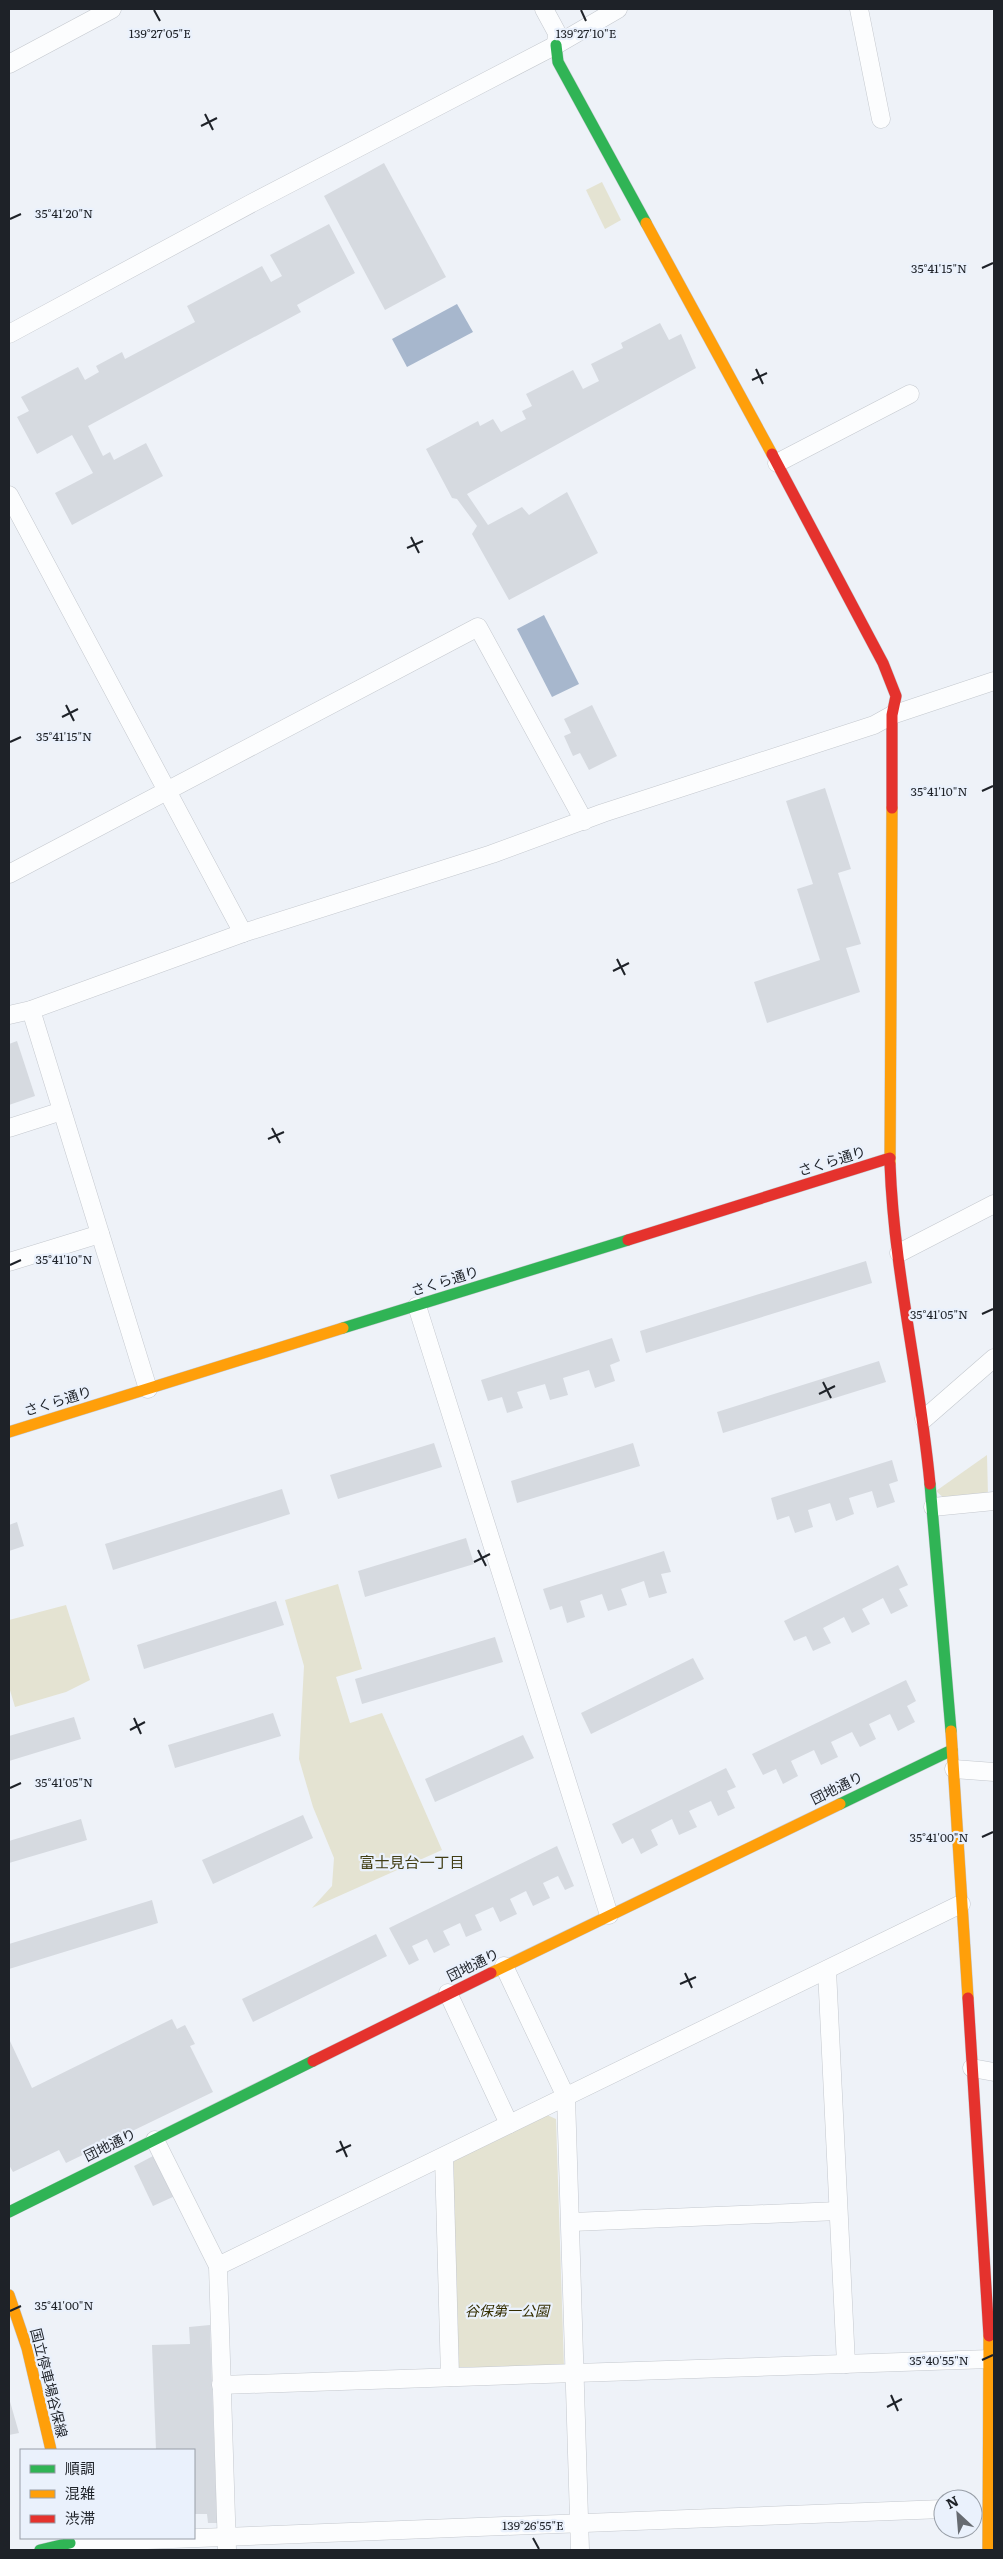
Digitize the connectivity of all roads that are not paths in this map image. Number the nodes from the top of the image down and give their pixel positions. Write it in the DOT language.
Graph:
graph roads {
  1 [pos="112,9"];
  2 [pos="544,9"];
  3 [pos="618,9"];
  4 [pos="859,9"];
  5 [pos="556,45"];
  6 [pos="9,64"];
  7 [pos="881,119"];
  8 [pos="9,334"];
  9 [pos="910,394"];
  10 [pos="777,463"];
  11 [pos="9,494"];
  12 [pos="994,681"];
  13 [pos="892,715"];
  14 [pos="166,789"];
  15 [pos="584,821"];
  16 [pos="9,874"];
  17 [pos="243,933"];
  18 [pos="31,1010"];
  19 [pos="9,1015"];
  20 [pos="62,1111"];
  21 [pos="9,1128"];
  22 [pos="890,1158"];
  23 [pos="994,1204"];
  24 [pos="100,1234"];
  25 [pos="899,1253"];
  26 [pos="9,1262"];
  27 [pos="417,1306"];
  28 [pos="994,1358"];
  29 [pos="148,1389"];
  30 [pos="924,1419"];
  31 [pos="9,1432"];
  32 [pos="994,1501"];
  33 [pos="933,1507"];
  34 [pos="952,1750"];
  35 [pos="954,1769"];
  36 [pos="994,1772"];
  37 [pos="961,1904"];
  38 [pos="609,1915"];
  39 [pos="504,1966"];
  40 [pos="828,1970"];
  41 [pos="448,1993"];
  42 [pos="972,2068"];
  43 [pos="994,2072"];
  44 [pos="566,2097"];
  45 [pos="510,2124"];
  46 [pos="155,2140"];
  47 [pos="444,2157"];
  48 [pos="838,2211"];
  49 [pos="9,2212"];
  50 [pos="572,2222"];
  51 [pos="218,2266"];
  52 [pos="9,2295"];
  53 [pos="846,2364"];
  54 [pos="992,2370"];
  55 [pos="576,2373"];
  56 [pos="450,2377"];
  57 [pos="221,2385"];
  58 [pos="50,2449"];
  59 [pos="983,2493"];
  60 [pos="933,2509"];
  61 [pos="983,2514"];
  62 [pos="580,2523"];
  63 [pos="70,2544"];
  64 [pos="227,2544"];
  65 [pos="40,2550"];
  66 [pos="580,2550"];
  67 [pos="988,2550"];
  1 -- 6 [label="street"];
  2 -- 5 [label="street"];
  3 -- 5 [label="street"];
  4 -- 7 [label="street"];
  5 -- 8 [label="street"];
  5 -- 10 [label="street"];
  9 -- 10 [label="street"];
  10 -- 13 [label="street"];
  11 -- 14 [label="street"];
  12 -- 13 [label="street"];
  13 -- 15 [label="street"];
  13 -- 22 [label="street"];
  14 -- 15 [label="street"];
  14 -- 16 [label="street"];
  14 -- 17 [label="street"];
  15 -- 17 [label="street"];
  17 -- 18 [label="street"];
  18 -- 19 [label="street"];
  18 -- 20 [label="street"];
  20 -- 21 [label="street"];
  20 -- 24 [label="street"];
  22 -- 25 [label="street"];
  22 -- 27 [label="street, さくら通り"];
  23 -- 25 [label="street"];
  24 -- 26 [label="street"];
  24 -- 29 [label="street"];
  25 -- 30 [label="street"];
  27 -- 29 [label="street, さくら通り"];
  27 -- 38 [label="street"];
  28 -- 30 [label="street"];
  29 -- 31 [label="street, さくら通り"];
  30 -- 33 [label="street"];
  32 -- 33 [label="street"];
  33 -- 34 [label="street"];
  34 -- 35 [label="street"];
  34 -- 38 [label="street, 団地通り"];
  35 -- 36 [label="street"];
  35 -- 37 [label="street"];
  37 -- 40 [label="street"];
  37 -- 42 [label="street"];
  38 -- 39 [label="street, 団地通り"];
  39 -- 41 [label="street, 団地通り"];
  39 -- 44 [label="street"];
  40 -- 44 [label="street"];
  40 -- 48 [label="street"];
  41 -- 45 [label="street"];
  41 -- 46 [label="street, 団地通り"];
  42 -- 43 [label="street"];
  42 -- 54 [label="street"];
  44 -- 45 [label="street"];
  44 -- 50 [label="street"];
  45 -- 47 [label="street"];
  46 -- 49 [label="street, 団地通り"];
  46 -- 51 [label="street"];
  47 -- 51 [label="street"];
  47 -- 56 [label="street"];
  48 -- 50 [label="street"];
  48 -- 53 [label="street"];
  50 -- 55 [label="street"];
  51 -- 57 [label="street"];
  52 -- 58 [label="street, 国立停車場谷保線"];
  53 -- 54 [label="street"];
  53 -- 55 [label="street"];
  54 -- 59 [label="street"];
  55 -- 56 [label="street"];
  55 -- 62 [label="street"];
  56 -- 57 [label="street"];
  57 -- 64 [label="street"];
  60 -- 62 [label="street"];
  61 -- 67 [label="street"];
  62 -- 64 [label="street"];
  62 -- 66 [label="street"];
  63 -- 64 [label="street"];
  63 -- 65 [label="street"];
}
